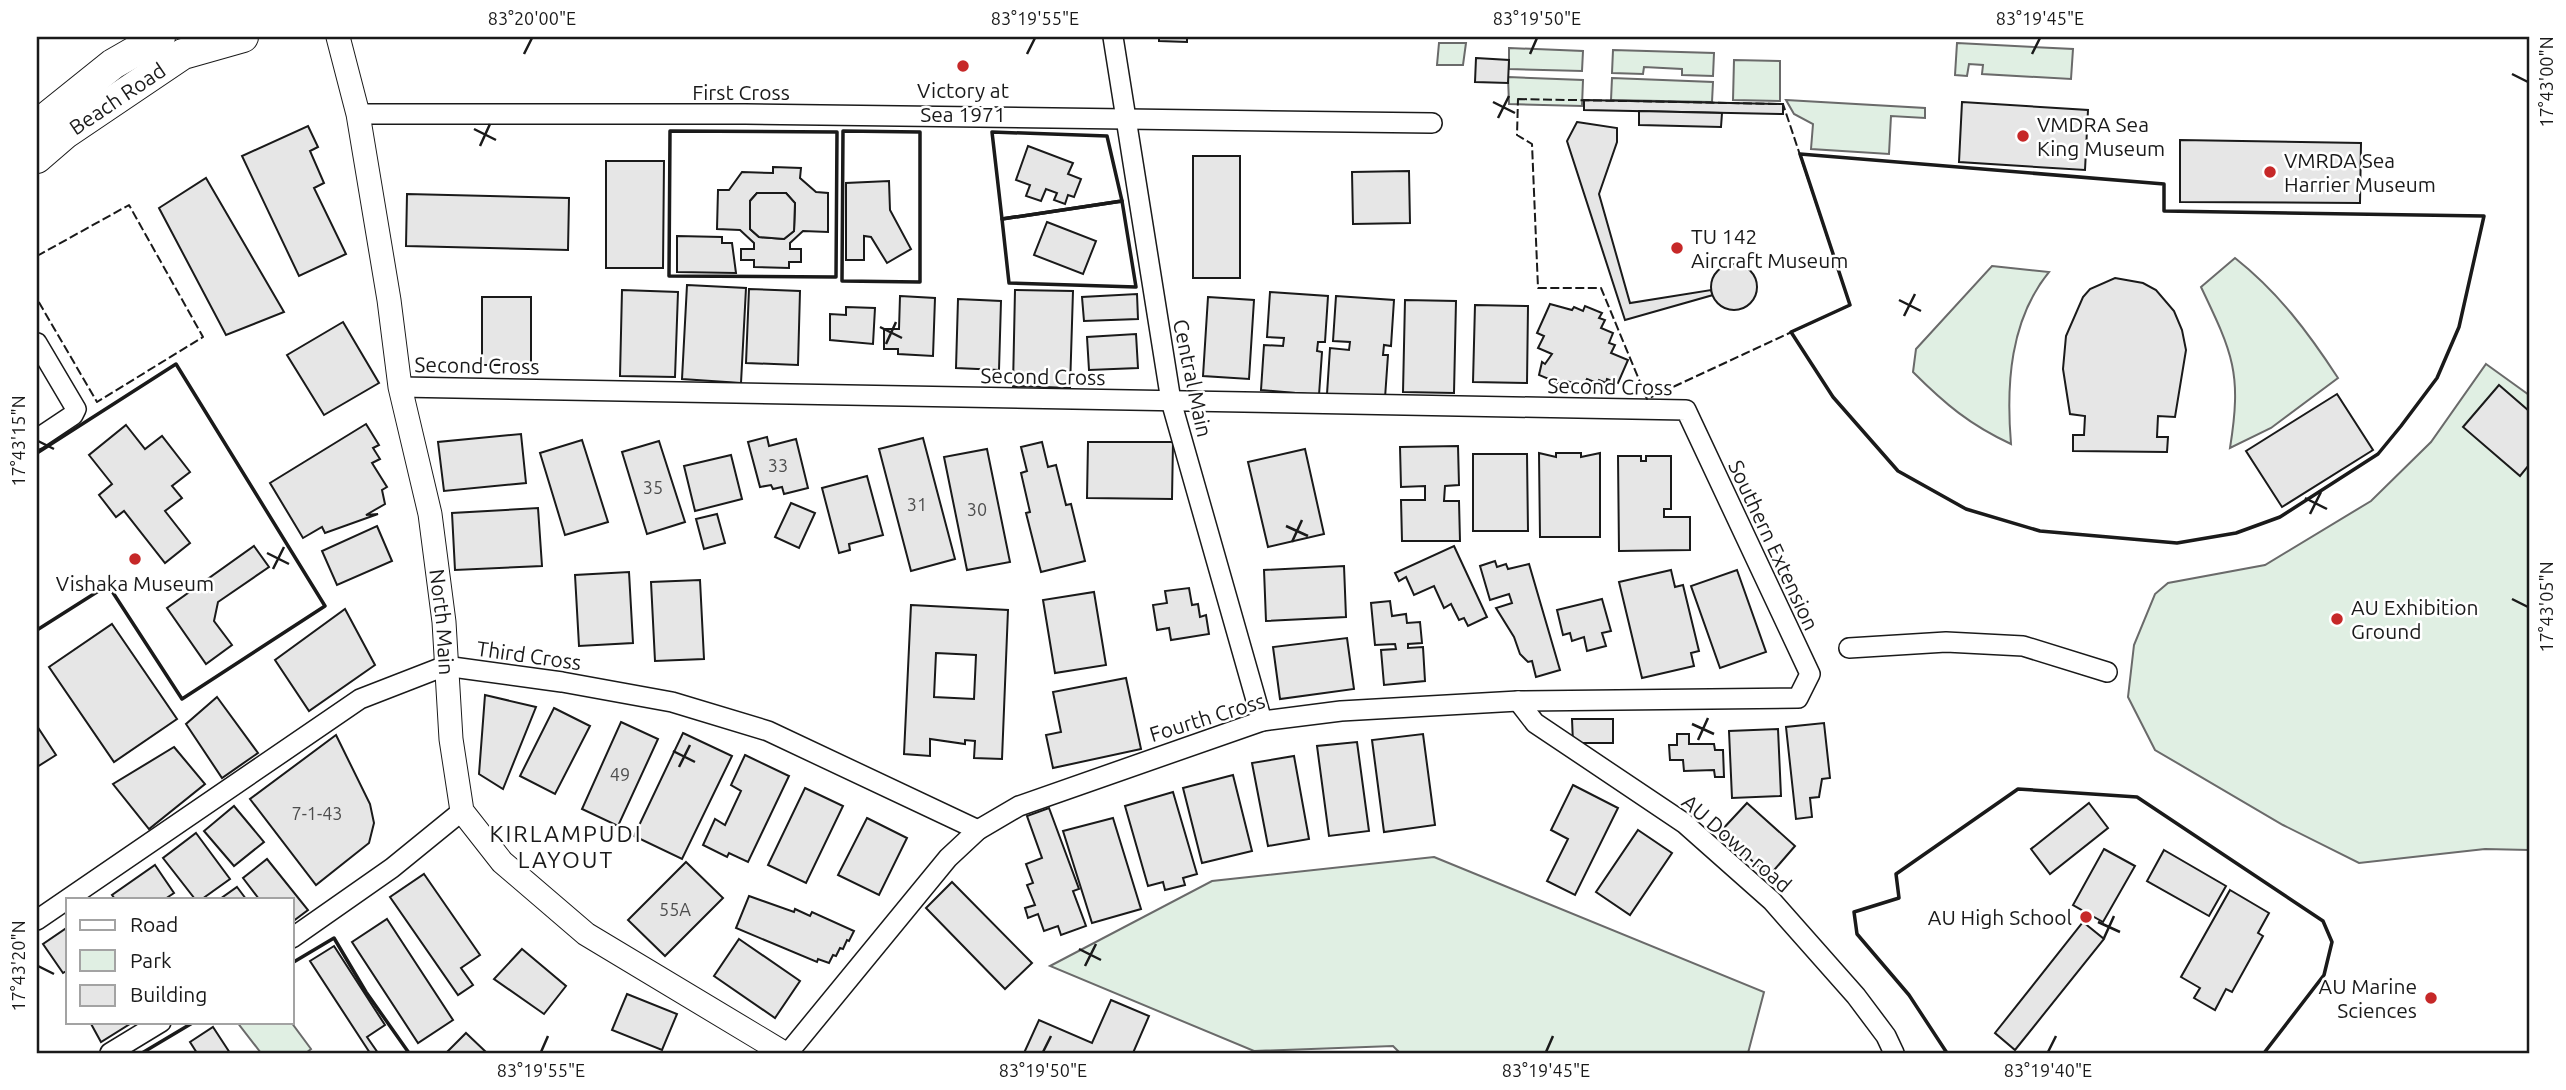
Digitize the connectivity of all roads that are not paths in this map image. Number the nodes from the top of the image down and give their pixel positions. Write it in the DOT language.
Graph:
graph roads {
  1 [pos="160,37"];
  2 [pos="243,37"];
  3 [pos="338,37"];
  4 [pos="1113,37"];
  5 [pos="358,114"];
  6 [pos="1124,120"];
  7 [pos="1432,123"];
  8 [pos="37,125"];
  9 [pos="37,158"];
  10 [pos="37,343"];
  11 [pos="400,387"];
  12 [pos="1171,401"];
  13 [pos="1686,410"];
  14 [pos="37,439"];
  15 [pos="1849,648"];
  16 [pos="445,666"];
  17 [pos="2107,672"];
  18 [pos="1798,698"];
  19 [pos="1518,701"];
  20 [pos="1262,721"];
  21 [pos="462,811"];
  22 [pos="978,830"];
  23 [pos="69,898"];
  24 [pos="66,900"];
  25 [pos="37,920"];
  26 [pos="294,937"];
  27 [pos="158,1024"];
  28 [pos="110,1053"];
  29 [pos="786,1053"];
  30 [pos="1894,1053"];
  1 -- 8 [label="main road, Beach Road"];
  2 -- 9 [label="main road, Beach Road"];
  3 -- 5 [label="street, North Main"];
  4 -- 6 [label="street, Central Main"];
  5 -- 6 [label="street, First Cross"];
  5 -- 11 [label="street, North Main"];
  6 -- 7 [label="street, First Cross"];
  6 -- 12 [label="street, Central Main"];
  10 -- 14 [label="street"];
  11 -- 12 [label="street, Second Cross"];
  11 -- 16 [label="street, North Main"];
  12 -- 13 [label="street, Second Cross"];
  12 -- 20 [label="street, Central Main"];
  13 -- 18 [label="street, Southern Extension"];
  15 -- 17 [label="street"];
  16 -- 21 [label="street, North Main"];
  16 -- 22 [label="street, Third Cross"];
  16 -- 23 [label="street, Third Cross"];
  18 -- 19 [label="street, Fourth Cross"];
  19 -- 20 [label="street, Fourth Cross"];
  19 -- 30 [label="street, AU Down road"];
  20 -- 22 [label="street, Fourth Cross"];
  21 -- 26 [label="street"];
  21 -- 29 [label="street"];
  22 -- 29 [label="street, Fourth Cross"];
  24 -- 25 [label="street, Third Cross"];
  27 -- 28 [label="street"];
}
